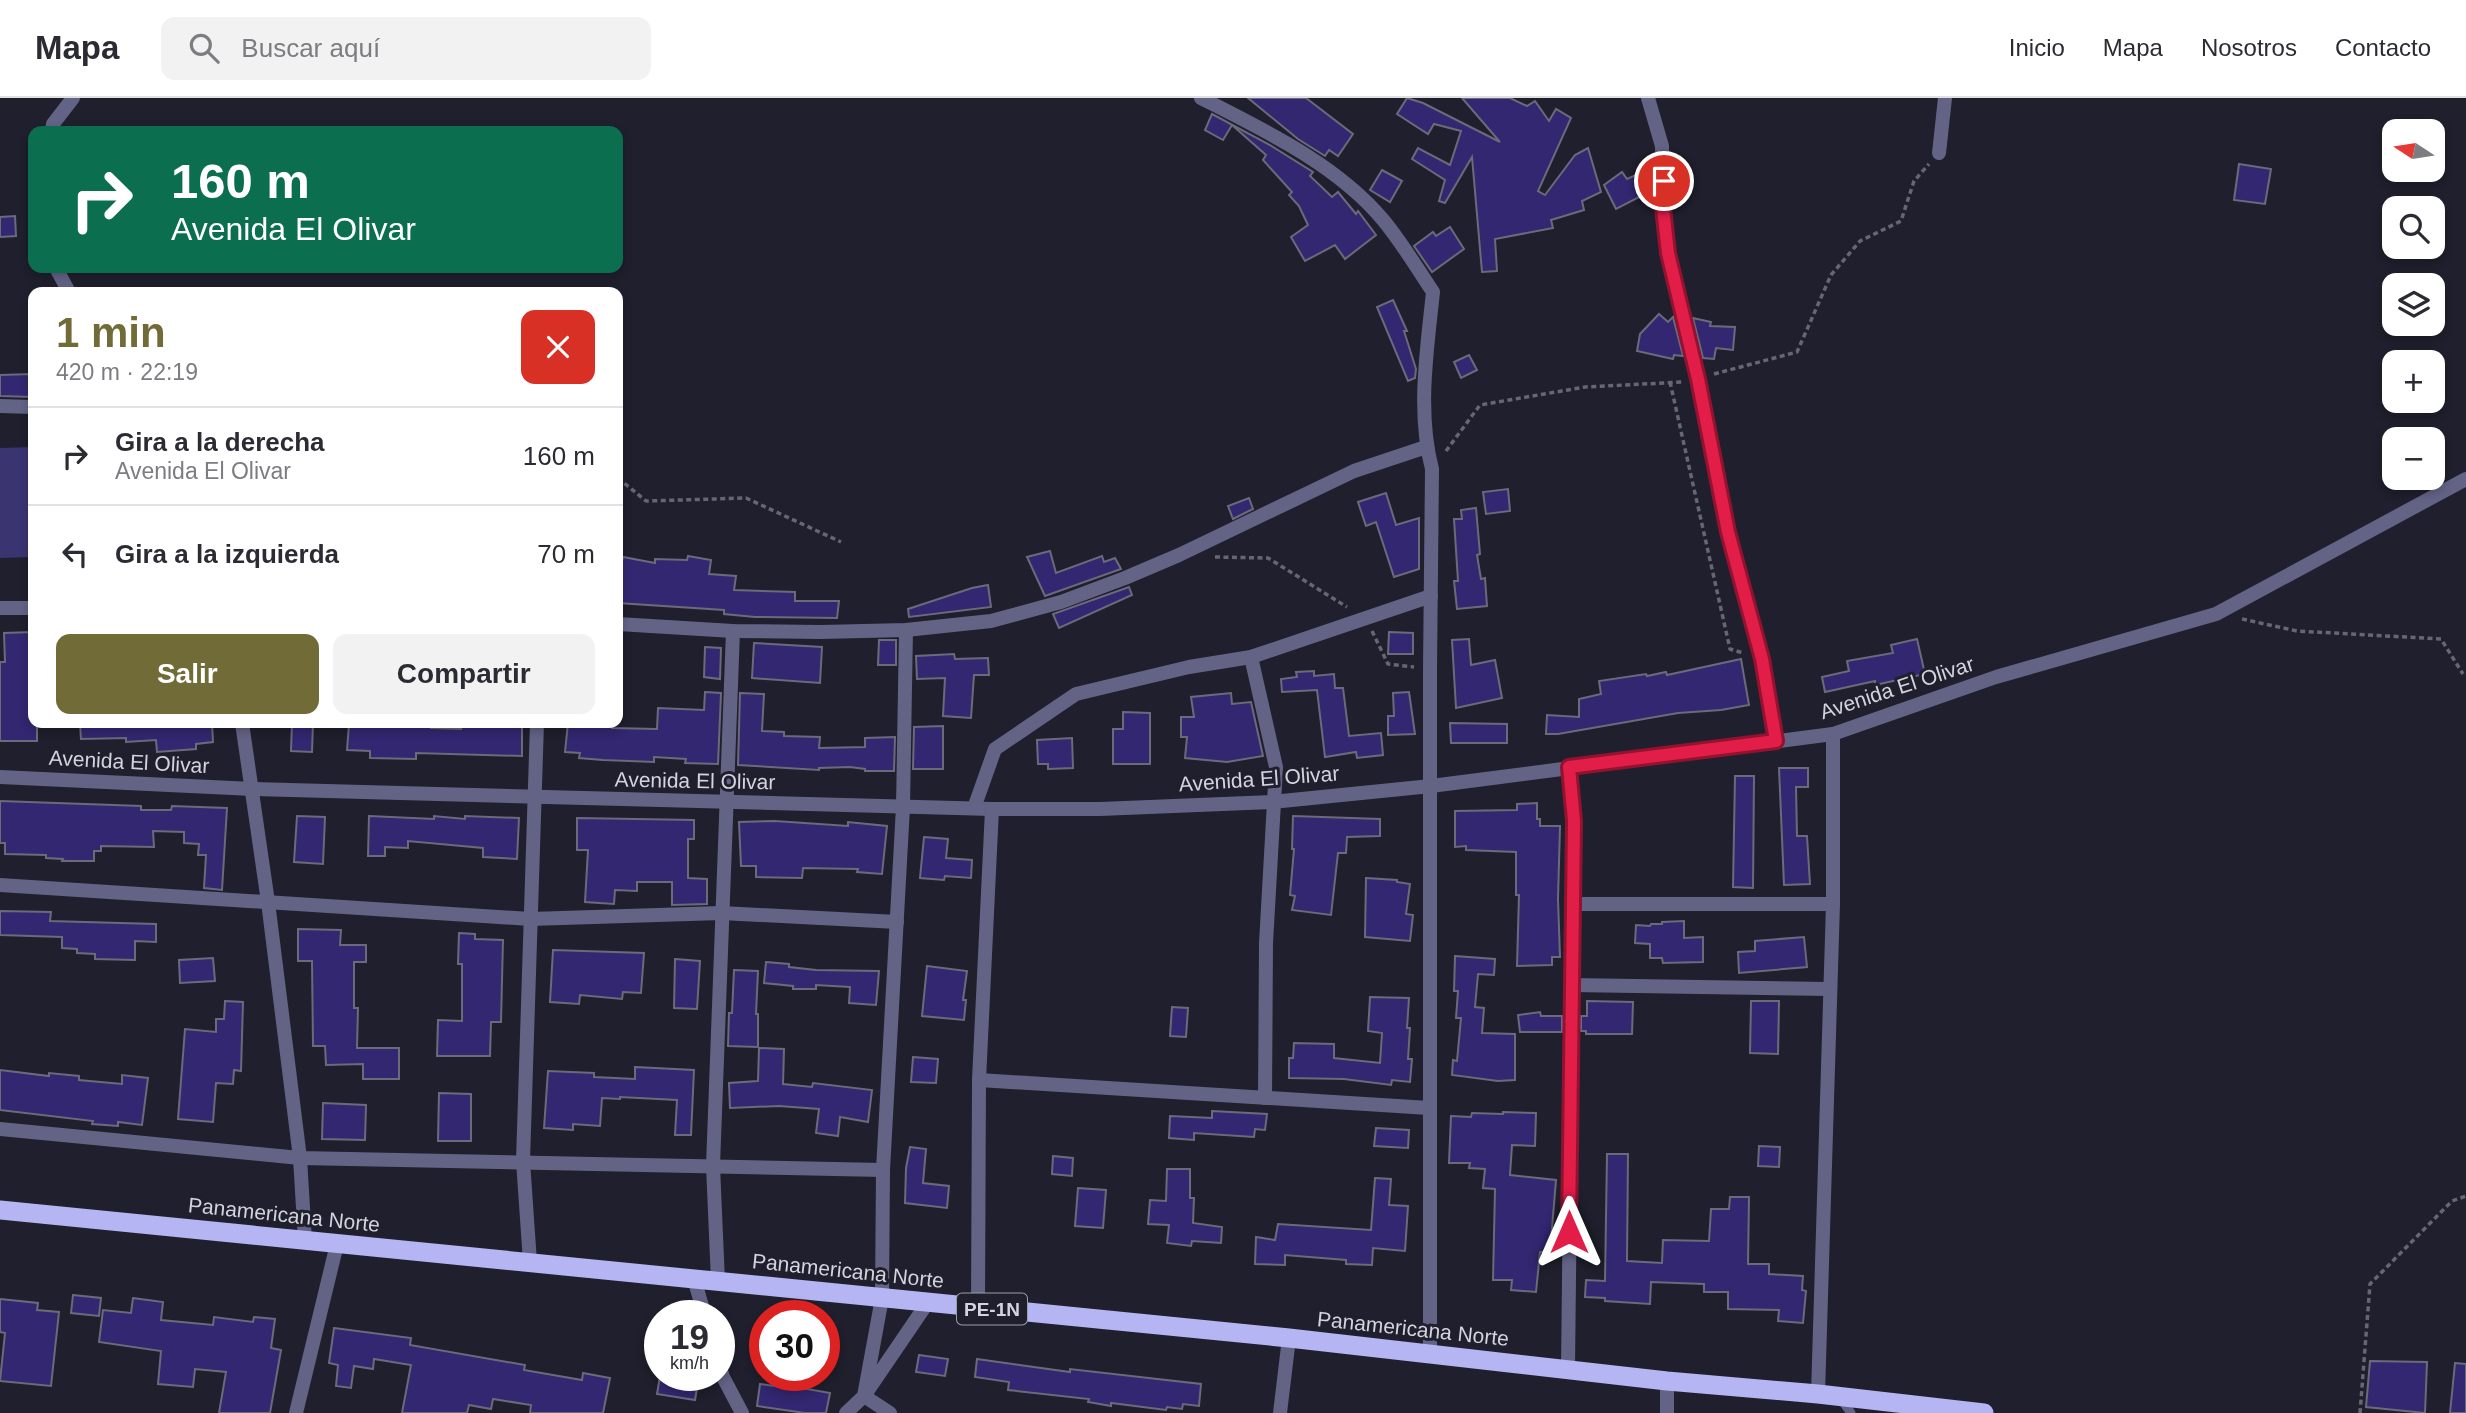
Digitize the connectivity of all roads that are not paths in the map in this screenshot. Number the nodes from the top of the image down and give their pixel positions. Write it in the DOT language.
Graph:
graph roads {
  1 [pos="72,98"];
  2 [pos="1201,98"];
  3 [pos="1648,98"];
  4 [pos="1945,98"];
  5 [pos="53,126"];
  6 [pos="1940,153"];
  7 [pos="0,406"];
  8 [pos="28,407"];
  9 [pos="1426,447"];
  10 [pos="2466,479"];
  11 [pos="1432,596"];
  12 [pos="0,608"];
  13 [pos="28,608"];
  14 [pos="623,624"];
  15 [pos="906,629"];
  16 [pos="733,631"];
  17 [pos="1251,657"];
  18 [pos="243,728"];
  19 [pos="537,728"];
  20 [pos="1833,734"];
  21 [pos="1776,741"];
  22 [pos="1569,767"];
  23 [pos="0,777"];
  24 [pos="1431,786"];
  25 [pos="253,789"];
  26 [pos="534,798"];
  27 [pos="727,802"];
  28 [pos="1272,802"];
  29 [pos="903,807"];
  30 [pos="974,808"];
  31 [pos="992,809"];
  32 [pos="0,885"];
  33 [pos="268,902"];
  34 [pos="1572,904"];
  35 [pos="1833,904"];
  36 [pos="722,913"];
  37 [pos="530,919"];
  38 [pos="897,922"];
  39 [pos="1571,985"];
  40 [pos="1829,989"];
  41 [pos="979,1080"];
  42 [pos="1265,1098"];
  43 [pos="1429,1108"];
  44 [pos="0,1129"];
  45 [pos="300,1158"];
  46 [pos="523,1161"];
  47 [pos="713,1166"];
  48 [pos="883,1171"];
  49 [pos="0,1210"];
  50 [pos="304,1241"];
  51 [pos="337,1244"];
  52 [pos="530,1262"];
  53 [pos="694,1279"];
  54 [pos="718,1281"];
  55 [pos="882,1298"];
  56 [pos="700,1300"];
  57 [pos="928,1302"];
  58 [pos="978,1307"];
  59 [pos="1289,1339"];
  60 [pos="1430,1353"];
  61 [pos="1568,1369"];
  62 [pos="1667,1381"];
  63 [pos="730,1391"];
  64 [pos="1818,1394"];
  65 [pos="864,1396"];
  66 [pos="1839,1396"];
  67 [pos="296,1413"];
  68 [pos="742,1413"];
  69 [pos="846,1413"];
  70 [pos="890,1413"];
  71 [pos="1280,1413"];
  72 [pos="1667,1413"];
  73 [pos="1851,1413"];
  74 [pos="1984,1413"];
  1 -- 5 [label="street"];
  2 -- 9 [label="street"];
  3 -- 21 [label="street"];
  4 -- 6 [label="street"];
  7 -- 8 [label="street"];
  9 -- 11 [label="street"];
  9 -- 15 [label="street"];
  10 -- 20 [label="street, Avenida El Olivar"];
  11 -- 17 [label="street"];
  11 -- 24 [label="street"];
  12 -- 13 [label="street"];
  14 -- 16 [label="street"];
  15 -- 16 [label="street"];
  15 -- 29 [label="street"];
  16 -- 27 [label="street"];
  17 -- 28 [label="street"];
  17 -- 30 [label="street"];
  18 -- 25 [label="street"];
  19 -- 26 [label="street"];
  20 -- 21 [label="street, Avenida El Olivar"];
  20 -- 35 [label="street"];
  21 -- 22 [label="street, Avenida El Olivar"];
  22 -- 24 [label="street, Avenida El Olivar"];
  22 -- 34 [label="street"];
  23 -- 25 [label="street, Avenida El Olivar"];
  24 -- 28 [label="street, Avenida El Olivar"];
  24 -- 43 [label="street"];
  25 -- 26 [label="street, Avenida El Olivar"];
  25 -- 33 [label="street"];
  26 -- 27 [label="street, Avenida El Olivar"];
  26 -- 37 [label="street"];
  27 -- 29 [label="street, Avenida El Olivar"];
  27 -- 36 [label="street"];
  28 -- 31 [label="street, Avenida El Olivar"];
  28 -- 42 [label="street"];
  29 -- 30 [label="street, Avenida El Olivar"];
  29 -- 38 [label="street"];
  30 -- 31 [label="street, Avenida El Olivar"];
  31 -- 41 [label="street"];
  32 -- 33 [label="street"];
  33 -- 37 [label="street"];
  33 -- 45 [label="street"];
  34 -- 35 [label="street"];
  34 -- 39 [label="street"];
  35 -- 40 [label="street"];
  36 -- 37 [label="street"];
  36 -- 38 [label="street"];
  36 -- 47 [label="street"];
  37 -- 46 [label="street"];
  38 -- 48 [label="street"];
  39 -- 40 [label="street"];
  39 -- 61 [label="street"];
  40 -- 64 [label="street"];
  41 -- 42 [label="street"];
  41 -- 58 [label="street"];
  42 -- 43 [label="street"];
  43 -- 60 [label="street"];
  44 -- 45 [label="street"];
  45 -- 46 [label="street"];
  45 -- 50 [label="street"];
  46 -- 47 [label="street"];
  46 -- 52 [label="street"];
  47 -- 48 [label="street"];
  47 -- 54 [label="street"];
  48 -- 55 [label="street"];
  49 -- 50 [label="highway, Panamericana Norte / PE-1N"];
  50 -- 51 [label="highway, Panamericana Norte / PE-1N"];
  51 -- 52 [label="highway, Panamericana Norte / PE-1N"];
  51 -- 67 [label="street"];
  52 -- 53 [label="highway, Panamericana Norte / PE-1N"];
  53 -- 54 [label="highway, Panamericana Norte / PE-1N"];
  53 -- 56 [label="street"];
  54 -- 55 [label="highway, Panamericana Norte / PE-1N"];
  55 -- 57 [label="highway, Panamericana Norte / PE-1N"];
  55 -- 65 [label="street"];
  57 -- 58 [label="highway, Panamericana Norte / PE-1N"];
  57 -- 65 [label="street"];
  58 -- 59 [label="highway, Panamericana Norte / PE-1N"];
  59 -- 60 [label="highway, Panamericana Norte / PE-1N"];
  59 -- 71 [label="street"];
  60 -- 61 [label="highway, Panamericana Norte / PE-1N"];
  61 -- 62 [label="highway, Panamericana Norte / PE-1N"];
  62 -- 64 [label="highway, Panamericana Norte / PE-1N"];
  62 -- 72 [label="street"];
  63 -- 68 [label="street"];
  64 -- 66 [label="highway, Panamericana Norte / PE-1N"];
  65 -- 69 [label="street"];
  65 -- 70 [label="street"];
  66 -- 73 [label="lane"];
  66 -- 74 [label="highway, Panamericana Norte / PE-1N"];
}
